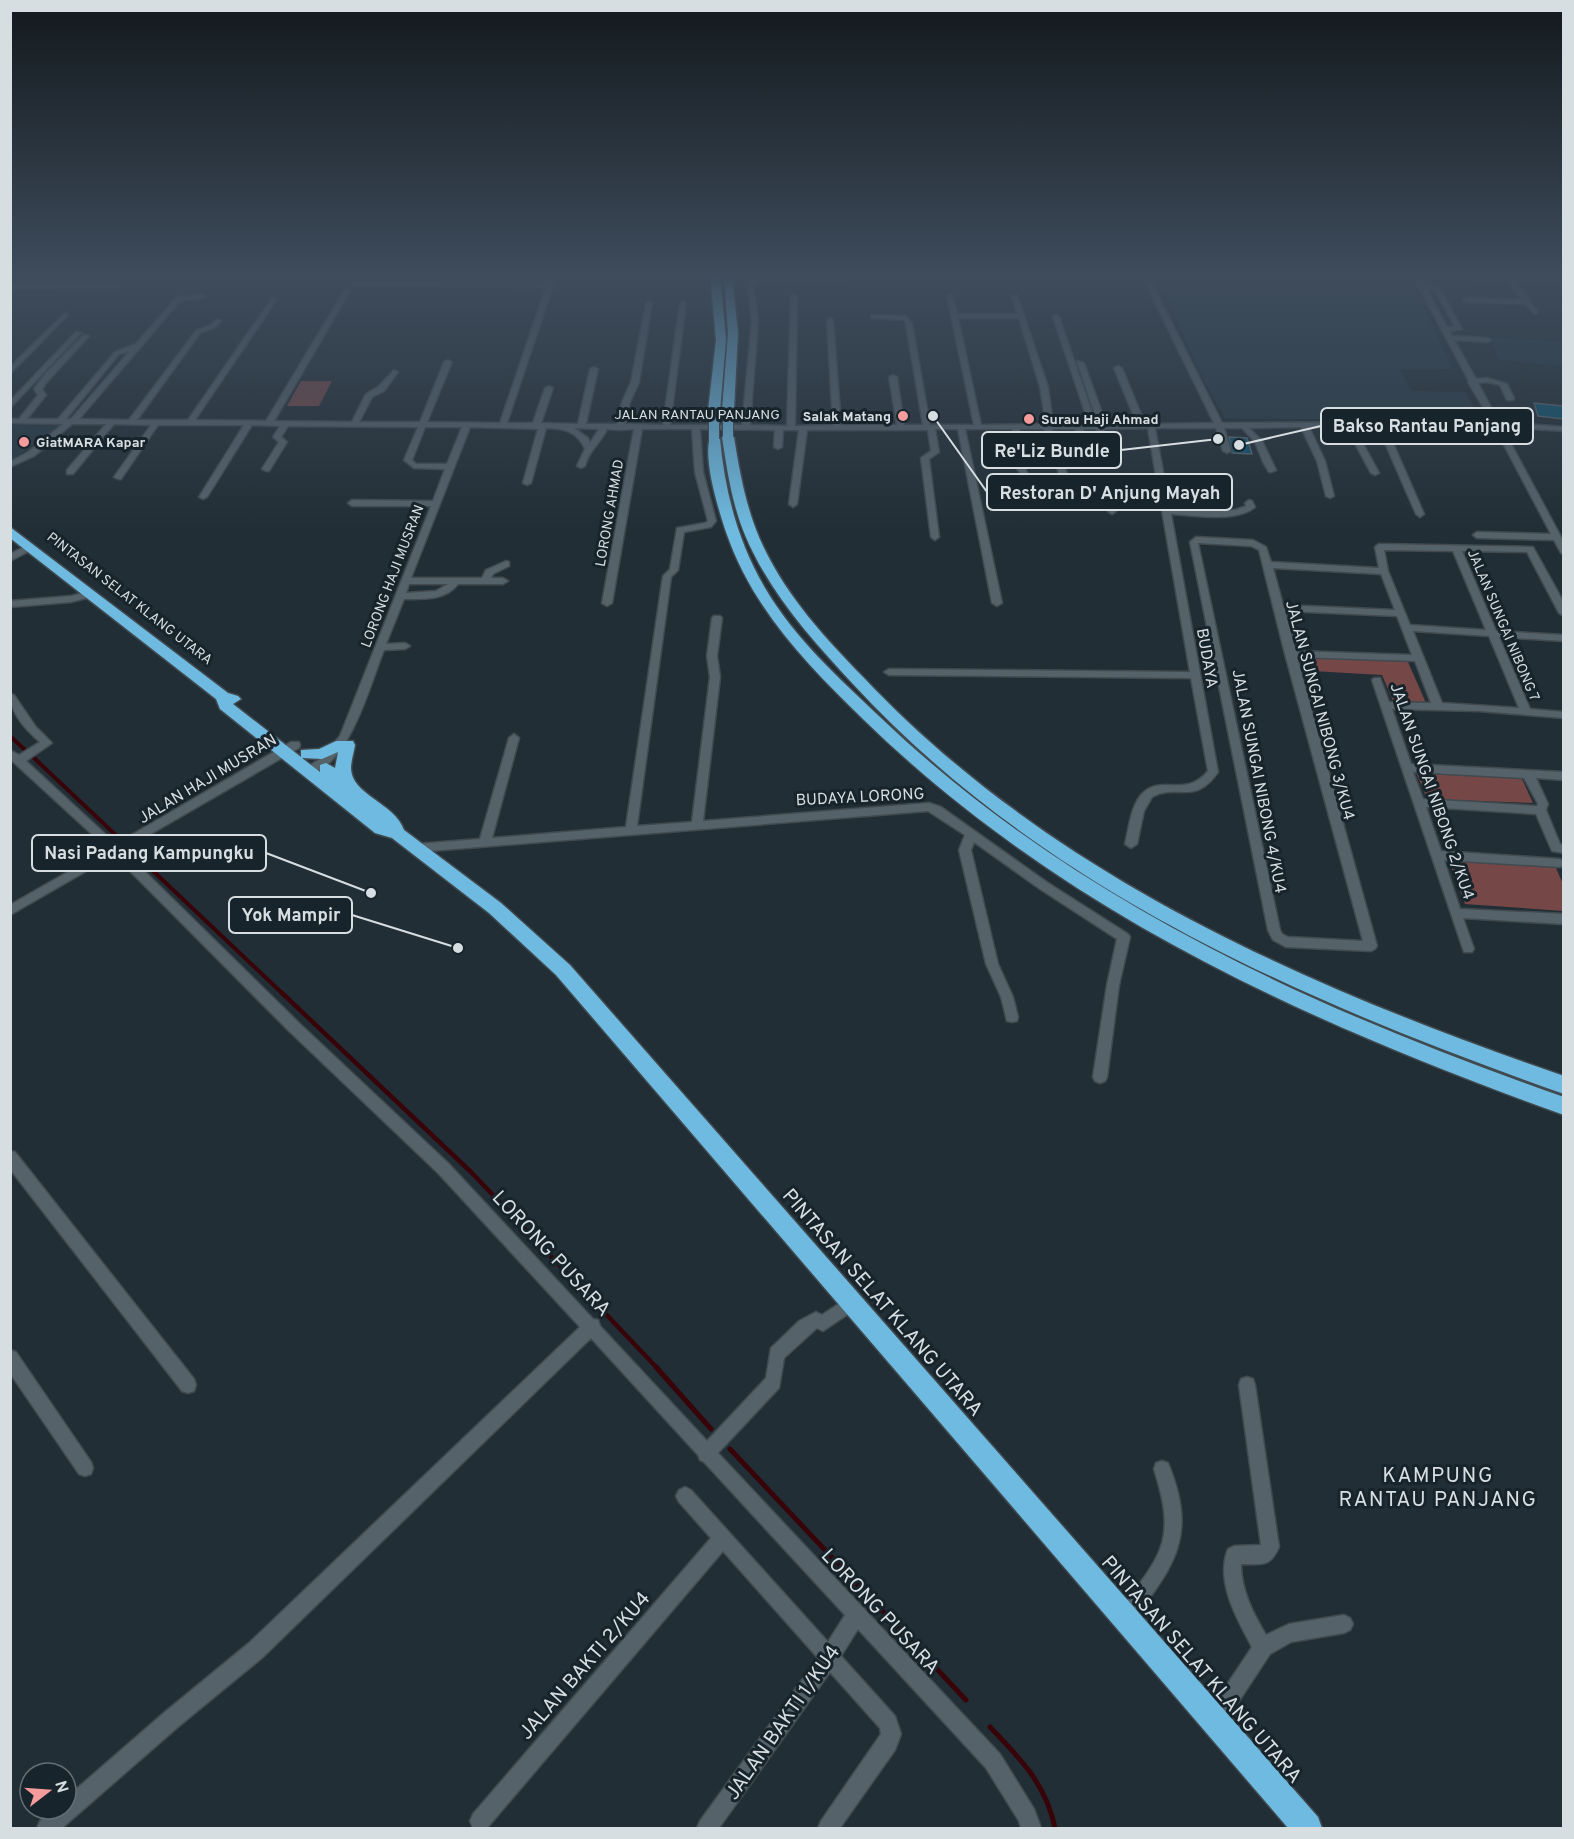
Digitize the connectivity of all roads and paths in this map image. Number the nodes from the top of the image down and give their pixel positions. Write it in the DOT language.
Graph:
graph roads {
  1 [pos="22,360"];
  2 [pos="53,360"];
  3 [pos="66,360"];
  4 [pos="111,360"];
  5 [pos="126,360"];
  6 [pos="178,360"];
  7 [pos="233,360"];
  8 [pos="306,360"];
  9 [pos="525,360"];
  10 [pos="639,360"];
  11 [pos="675,360"];
  12 [pos="719,360"];
  13 [pos="731,360"];
  14 [pos="752,360"];
  15 [pos="793,360"];
  16 [pos="833,360"];
  17 [pos="916,360"];
  18 [pos="963,360"];
  19 [pos="1036,360"];
  20 [pos="1072,360"];
  21 [pos="1078,360"];
  22 [pos="1187,360"];
  23 [pos="1461,360"];
  24 [pos="448,362"];
  25 [pos="1118,368"];
  26 [pos="594,369"];
  27 [pos="10,372"];
  28 [pos="394,372"];
  29 [pos="893,377"];
  30 [pos="1472,382"];
  31 [pos="549,388"];
  32 [pos="1510,398"];
  33 [pos="10,406"];
  34 [pos="10,421"];
  35 [pos="21,421"];
  36 [pos="60,422"];
  37 [pos="72,422"];
  38 [pos="111,423"];
  39 [pos="131,423"];
  40 [pos="155,424"];
  41 [pos="189,424"];
  42 [pos="249,424"];
  43 [pos="268,424"];
  44 [pos="285,424"];
  45 [pos="1496,424"];
  46 [pos="354,425"];
  47 [pos="422,425"];
  48 [pos="1220,425"];
  49 [pos="1244,425"];
  50 [pos="1304,425"];
  51 [pos="1349,425"];
  52 [pos="1396,425"];
  53 [pos="1078,426"];
  54 [pos="1098,426"];
  55 [pos="1147,426"];
  56 [pos="466,427"];
  57 [pos="502,427"];
  58 [pos="539,427"];
  59 [pos="978,427"];
  60 [pos="1016,427"];
  61 [pos="1048,427"];
  62 [pos="568,428"];
  63 [pos="580,428"];
  64 [pos="603,428"];
  65 [pos="620,428"];
  66 [pos="638,428"];
  67 [pos="666,428"];
  68 [pos="696,428"];
  69 [pos="746,428"];
  70 [pos="779,428"];
  71 [pos="791,428"];
  72 [pos="803,428"];
  73 [pos="837,428"];
  74 [pos="901,428"];
  75 [pos="929,428"];
  76 [pos="961,428"];
  77 [pos="1563,429"];
  78 [pos="721,438"];
  79 [pos="778,447"];
  80 [pos="589,449"];
  81 [pos="1227,452"];
  82 [pos="1109,455"];
  83 [pos="1096,464"];
  84 [pos="10,465"];
  85 [pos="581,466"];
  86 [pos="451,467"];
  87 [pos="266,469"];
  88 [pos="1272,470"];
  89 [pos="70,472"];
  90 [pos="1023,473"];
  91 [pos="1375,473"];
  92 [pos="118,477"];
  93 [pos="527,483"];
  94 [pos="1066,487"];
  95 [pos="1163,491"];
  96 [pos="1330,496"];
  97 [pos="203,497"];
  98 [pos="352,502"];
  99 [pos="1249,502"];
  100 [pos="437,504"];
  101 [pos="793,504"];
  102 [pos="1112,511"];
  103 [pos="1166,511"];
  104 [pos="1420,514"];
  105 [pos="10,531"];
  106 [pos="1477,535"];
  107 [pos="935,537"];
  108 [pos="1557,537"];
  109 [pos="1196,540"];
  110 [pos="1432,540"];
  111 [pos="30,547"];
  112 [pos="1445,547"];
  113 [pos="1456,548"];
  114 [pos="1563,551"];
  115 [pos="10,558"];
  116 [pos="506,564"];
  117 [pos="1268,565"];
  118 [pos="1384,571"];
  119 [pos="406,581"];
  120 [pos="455,581"];
  121 [pos="484,581"];
  122 [pos="503,581"];
  123 [pos="91,594"];
  124 [pos="400,596"];
  125 [pos="607,603"];
  126 [pos="997,603"];
  127 [pos="10,604"];
  128 [pos="1279,609"];
  129 [pos="1401,613"];
  130 [pos="1563,613"];
  131 [pos="717,618"];
  132 [pos="1407,628"];
  133 [pos="1492,633"];
  134 [pos="1563,638"];
  135 [pos="405,646"];
  136 [pos="381,647"];
  137 [pos="1290,654"];
  138 [pos="1418,658"];
  139 [pos="889,672"];
  140 [pos="1195,675"];
  141 [pos="1377,680"];
  142 [pos="10,697"];
  143 [pos="1385,705"];
  144 [pos="1438,707"];
  145 [pos="14,710"];
  146 [pos="1526,712"];
  147 [pos="1563,716"];
  148 [pos="514,738"];
  149 [pos="48,743"];
  150 [pos="343,743"];
  151 [pos="60,750"];
  152 [pos="295,750"];
  153 [pos="15,764"];
  154 [pos="1408,768"];
  155 [pos="318,770"];
  156 [pos="1528,774"];
  157 [pos="1563,776"];
  158 [pos="347,785"];
  159 [pos="1418,803"];
  160 [pos="1540,810"];
  161 [pos="697,825"];
  162 [pos="631,830"];
  163 [pos="397,832"];
  164 [pos="971,834"];
  165 [pos="485,841"];
  166 [pos="1131,844"];
  167 [pos="417,848"];
  168 [pos="1560,849"];
  169 [pos="116,850"];
  170 [pos="1437,855"];
  171 [pos="1559,863"];
  172 [pos="10,911"];
  173 [pos="1458,913"];
  174 [pos="1563,919"];
  175 [pos="1371,946"];
  176 [pos="1468,949"];
  177 [pos="1012,1017"];
  178 [pos="1100,1077"];
  179 [pos="1563,1085"];
  180 [pos="1563,1106"];
  181 [pos="10,1157"];
  182 [pos="852,1303"];
  183 [pos="592,1326"];
  184 [pos="10,1358"];
  185 [pos="188,1385"];
  186 [pos="1247,1385"];
  187 [pos="706,1454"];
  188 [pos="85,1468"];
  189 [pos="1162,1469"];
  190 [pos="685,1496"];
  191 [pos="722,1539"];
  192 [pos="856,1615"];
  193 [pos="1125,1617"];
  194 [pos="1344,1624"];
  195 [pos="1263,1647"];
  196 [pos="829,1658"];
  197 [pos="1215,1720"];
  198 [pos="480,1821"];
  199 [pos="1029,1822"];
  200 [pos="48,1828"];
  201 [pos="707,1828"];
  202 [pos="828,1828"];
  203 [pos="1307,1828"];
  1 -- 27 [label="street"];
  2 -- 33 [label="street"];
  3 -- 35 [label="street"];
  4 -- 36 [label="street"];
  5 -- 37 [label="street"];
  6 -- 39 [label="street"];
  7 -- 41 [label="street"];
  8 -- 43 [label="street"];
  9 -- 57 [label="street"];
  10 -- 65 [label="street"];
  11 -- 67 [label="street"];
  12 -- 78 [label="highway, bridge"];
  13 -- 78 [label="highway, bridge"];
  14 -- 69 [label="street"];
  15 -- 71 [label="street"];
  16 -- 73 [label="street"];
  17 -- 75 [label="street"];
  18 -- 59 [label="street"];
  19 -- 61 [label="street"];
  20 -- 54 [label="street"];
  21 -- 54 [label="street"];
  22 -- 48 [label="street"];
  23 -- 30 [label="street"];
  24 -- 47 [label="street"];
  25 -- 55 [label="street, BUDAYA"];
  26 -- 63 [label="street"];
  28 -- 46 [label="street"];
  29 -- 74 [label="street"];
  30 -- 32 [label="street"];
  30 -- 45 [label="street"];
  31 -- 58 [label="street"];
  34 -- 35 [label="street, JALAN RANTAU PANJANG"];
  35 -- 36 [label="street, JALAN RANTAU PANJANG"];
  36 -- 37 [label="street, JALAN RANTAU PANJANG"];
  37 -- 38 [label="street, JALAN RANTAU PANJANG"];
  37 -- 84 [label="street"];
  38 -- 39 [label="street, JALAN RANTAU PANJANG"];
  38 -- 89 [label="street"];
  39 -- 40 [label="street, JALAN RANTAU PANJANG"];
  40 -- 41 [label="street, JALAN RANTAU PANJANG"];
  40 -- 92 [label="street"];
  41 -- 42 [label="street, JALAN RANTAU PANJANG"];
  42 -- 43 [label="street, JALAN RANTAU PANJANG"];
  42 -- 97 [label="street"];
  43 -- 44 [label="street, JALAN RANTAU PANJANG"];
  44 -- 46 [label="street, JALAN RANTAU PANJANG"];
  44 -- 87 [label="street"];
  45 -- 52 [label="street, JALAN RANTAU PANJANG"];
  45 -- 77 [label="street, JALAN RANTAU PANJANG"];
  45 -- 108 [label="street"];
  46 -- 47 [label="street, JALAN RANTAU PANJANG"];
  47 -- 56 [label="street, JALAN RANTAU PANJANG"];
  47 -- 86 [label="street"];
  48 -- 49 [label="street, JALAN RANTAU PANJANG"];
  48 -- 55 [label="street, JALAN RANTAU PANJANG"];
  48 -- 81 [label="street"];
  49 -- 50 [label="street, JALAN RANTAU PANJANG"];
  49 -- 88 [label="street"];
  50 -- 51 [label="street, JALAN RANTAU PANJANG"];
  50 -- 96 [label="street"];
  51 -- 52 [label="street, JALAN RANTAU PANJANG"];
  51 -- 91 [label="street"];
  52 -- 104 [label="street"];
  53 -- 54 [label="street, JALAN RANTAU PANJANG"];
  53 -- 61 [label="street, JALAN RANTAU PANJANG"];
  53 -- 83 [label="street"];
  54 -- 55 [label="street, JALAN RANTAU PANJANG"];
  54 -- 82 [label="street"];
  55 -- 95 [label="street, BUDAYA"];
  56 -- 57 [label="street, JALAN RANTAU PANJANG"];
  56 -- 86 [label="street, LORONG HAJI MUSRAN"];
  57 -- 58 [label="street, JALAN RANTAU PANJANG"];
  58 -- 62 [label="street, JALAN RANTAU PANJANG"];
  58 -- 93 [label="street"];
  59 -- 60 [label="street, JALAN RANTAU PANJANG"];
  59 -- 76 [label="street, JALAN RANTAU PANJANG"];
  60 -- 61 [label="street, JALAN RANTAU PANJANG"];
  60 -- 90 [label="street"];
  61 -- 94 [label="street"];
  62 -- 63 [label="street, JALAN RANTAU PANJANG"];
  62 -- 80 [label="street"];
  63 -- 64 [label="street, JALAN RANTAU PANJANG"];
  64 -- 65 [label="street, JALAN RANTAU PANJANG"];
  64 -- 80 [label="street"];
  65 -- 66 [label="street, JALAN RANTAU PANJANG"];
  66 -- 67 [label="street, JALAN RANTAU PANJANG"];
  66 -- 125 [label="street, LORONG AHMAD"];
  67 -- 68 [label="street, JALAN RANTAU PANJANG"];
  68 -- 69 [label="street, JALAN RANTAU PANJANG"];
  68 -- 162 [label="street"];
  69 -- 70 [label="street, JALAN RANTAU PANJANG"];
  70 -- 71 [label="street, JALAN RANTAU PANJANG"];
  70 -- 79 [label="street"];
  71 -- 72 [label="street, JALAN RANTAU PANJANG"];
  72 -- 73 [label="street, JALAN RANTAU PANJANG"];
  72 -- 101 [label="street"];
  73 -- 74 [label="street, JALAN RANTAU PANJANG"];
  74 -- 75 [label="street, JALAN RANTAU PANJANG"];
  75 -- 76 [label="street, JALAN RANTAU PANJANG"];
  75 -- 107 [label="street"];
  76 -- 126 [label="street"];
  78 -- 179 [label="highway"];
  78 -- 180 [label="highway"];
  80 -- 85 [label="street"];
  86 -- 100 [label="street, LORONG HAJI MUSRAN"];
  95 -- 102 [label="street"];
  95 -- 103 [label="street, BUDAYA"];
  98 -- 100 [label="street"];
  99 -- 103 [label="street"];
  100 -- 119 [label="street, LORONG HAJI MUSRAN"];
  103 -- 140 [label="street, BUDAYA"];
  105 -- 111 [label="highway, PINTASAN SELAT KLANG UTARA"];
  106 -- 108 [label="street"];
  108 -- 114 [label="street"];
  109 -- 117 [label="street, JALAN SUNGAI NIBONG 3/KU4"];
  109 -- 175 [label="street, JALAN SUNGAI NIBONG 4/KU4"];
  110 -- 112 [label="street"];
  111 -- 115 [label="street"];
  111 -- 123 [label="highway, PINTASAN SELAT KLANG UTARA"];
  112 -- 113 [label="street"];
  112 -- 118 [label="street"];
  113 -- 130 [label="street"];
  113 -- 133 [label="street, JALAN SUNGAI NIBONG 7"];
  116 -- 121 [label="street"];
  117 -- 118 [label="street"];
  117 -- 128 [label="street, JALAN SUNGAI NIBONG 3/KU4"];
  118 -- 129 [label="street"];
  119 -- 120 [label="street"];
  119 -- 124 [label="street, LORONG HAJI MUSRAN"];
  120 -- 121 [label="street"];
  120 -- 124 [label="street"];
  121 -- 122 [label="street"];
  123 -- 127 [label="street"];
  123 -- 152 [label="highway, PINTASAN SELAT KLANG UTARA"];
  124 -- 136 [label="street, LORONG HAJI MUSRAN"];
  128 -- 129 [label="street"];
  128 -- 137 [label="street, JALAN SUNGAI NIBONG 3/KU4"];
  129 -- 132 [label="street"];
  131 -- 161 [label="street"];
  132 -- 133 [label="street"];
  132 -- 138 [label="street"];
  133 -- 134 [label="street"];
  133 -- 146 [label="street, JALAN SUNGAI NIBONG 7"];
  135 -- 136 [label="street"];
  136 -- 150 [label="street, LORONG HAJI MUSRAN"];
  137 -- 138 [label="street"];
  137 -- 175 [label="street, JALAN SUNGAI NIBONG 3/KU4"];
  138 -- 144 [label="street"];
  139 -- 140 [label="street"];
  140 -- 166 [label="street, BUDAYA"];
  141 -- 143 [label="street, JALAN SUNGAI NIBONG 2/KU4"];
  142 -- 145 [label="street"];
  143 -- 144 [label="street"];
  143 -- 154 [label="street, JALAN SUNGAI NIBONG 2/KU4"];
  144 -- 146 [label="street"];
  145 -- 149 [label="street"];
  146 -- 147 [label="street"];
  148 -- 165 [label="street"];
  149 -- 151 [label="street"];
  149 -- 153 [label="street"];
  150 -- 152 [label="highway"];
  150 -- 155 [label="street, LORONG HAJI MUSRAN"];
  150 -- 158 [label="highway"];
  152 -- 155 [label="highway, PINTASAN SELAT KLANG UTARA"];
  152 -- 155 [label="highway, PINTASAN SELAT KLANG UTARA"];
  152 -- 169 [label="street, JALAN HAJI MUSRAN"];
  153 -- 169 [label="street, LORONG PUSARA"];
  154 -- 156 [label="street"];
  154 -- 159 [label="street, JALAN SUNGAI NIBONG 2/KU4"];
  155 -- 158 [label="highway, PINTASAN SELAT KLANG UTARA"];
  155 -- 163 [label="highway, PINTASAN SELAT KLANG UTARA"];
  156 -- 157 [label="street"];
  156 -- 160 [label="street"];
  158 -- 163 [label="highway, PINTASAN SELAT KLANG UTARA"];
  159 -- 160 [label="street"];
  159 -- 170 [label="street, JALAN SUNGAI NIBONG 2/KU4"];
  160 -- 168 [label="street"];
  161 -- 162 [label="street, BUDAYA LORONG"];
  161 -- 164 [label="street, BUDAYA LORONG"];
  162 -- 165 [label="street, BUDAYA LORONG"];
  163 -- 167 [label="highway, PINTASAN SELAT KLANG UTARA"];
  164 -- 177 [label="street"];
  164 -- 178 [label="street, BUDAYA LORONG"];
  165 -- 167 [label="street, BUDAYA LORONG"];
  167 -- 182 [label="highway, PINTASAN SELAT KLANG UTARA"];
  169 -- 172 [label="street, JALAN HAJI MUSRAN"];
  169 -- 183 [label="street, LORONG PUSARA"];
  170 -- 171 [label="street"];
  170 -- 173 [label="street, JALAN SUNGAI NIBONG 2/KU4"];
  173 -- 174 [label="street"];
  173 -- 176 [label="street, JALAN SUNGAI NIBONG 2/KU4"];
  181 -- 185 [label="street"];
  182 -- 187 [label="street"];
  182 -- 193 [label="highway, PINTASAN SELAT KLANG UTARA"];
  183 -- 187 [label="street, LORONG PUSARA"];
  183 -- 200 [label="street"];
  184 -- 188 [label="street"];
  186 -- 195 [label="street"];
  187 -- 192 [label="street, LORONG PUSARA"];
  189 -- 193 [label="street"];
  190 -- 191 [label="street"];
  191 -- 196 [label="street"];
  191 -- 198 [label="street, JALAN BAKTI 2/KU4"];
  192 -- 196 [label="street, JALAN BAKTI 1/KU4"];
  192 -- 199 [label="street, LORONG PUSARA"];
  193 -- 197 [label="highway, PINTASAN SELAT KLANG UTARA"];
  194 -- 195 [label="street"];
  195 -- 197 [label="street"];
  196 -- 201 [label="street, JALAN BAKTI 1/KU4"];
  196 -- 202 [label="street"];
  197 -- 203 [label="highway, PINTASAN SELAT KLANG UTARA"];
}
